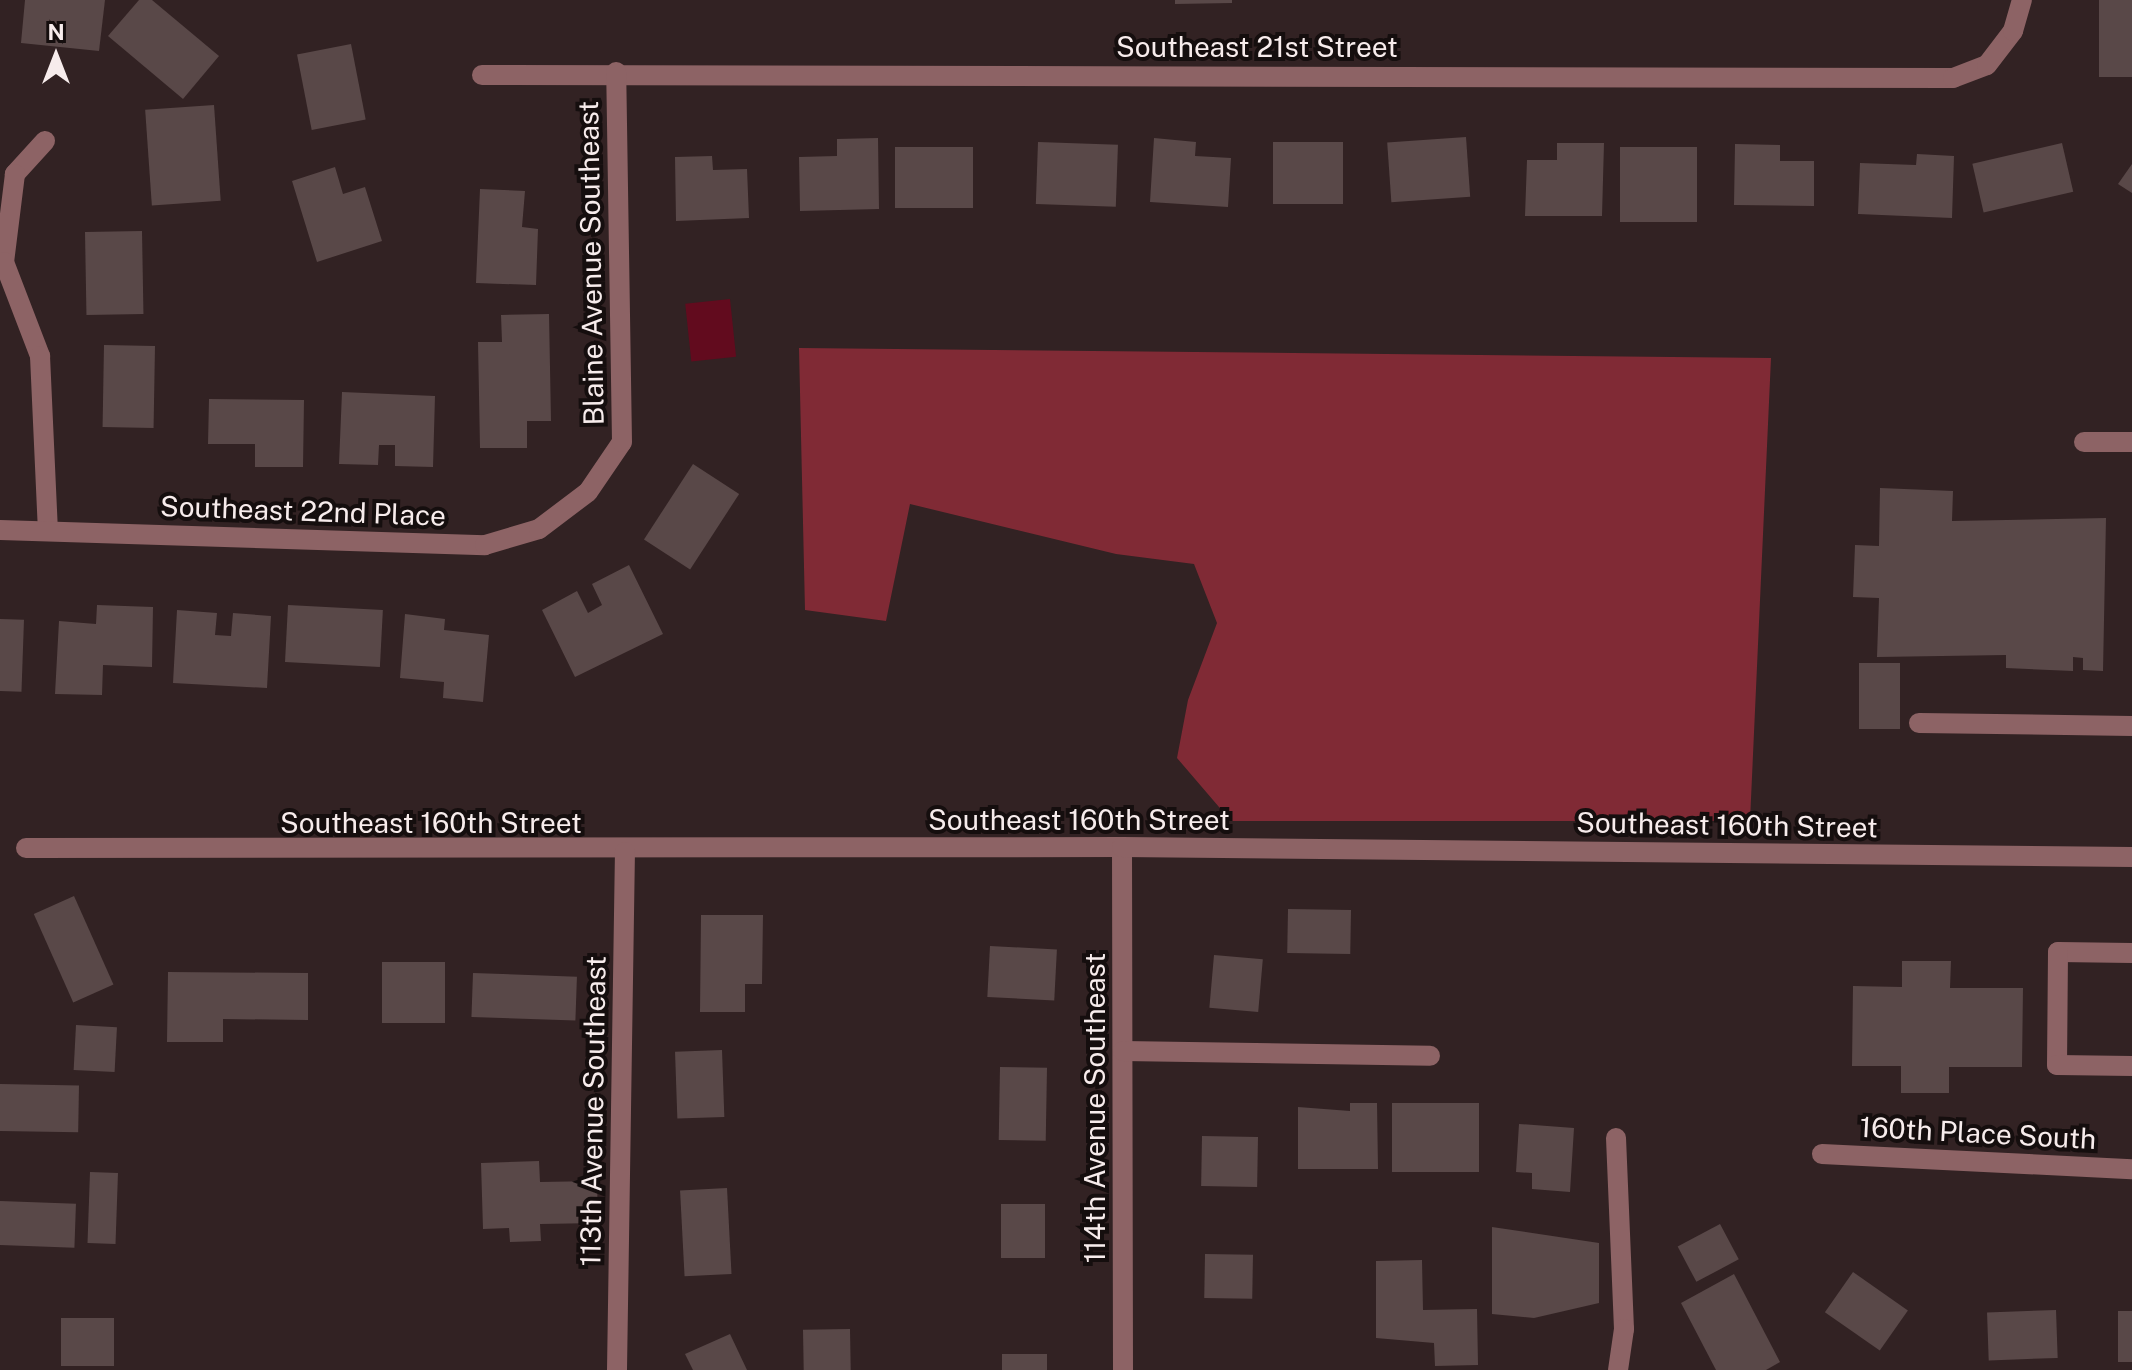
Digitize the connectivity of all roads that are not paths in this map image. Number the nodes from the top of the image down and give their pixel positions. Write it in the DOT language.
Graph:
graph roads {
  1 [pos="2022,0"];
  2 [pos="616,72"];
  3 [pos="482,75"];
  4 [pos="45,141"];
  5 [pos="2084,442"];
  6 [pos="2132,442"];
  7 [pos="588,492"];
  8 [pos="0,530"];
  9 [pos="48,531"];
  10 [pos="1919,723"];
  11 [pos="2132,726"];
  12 [pos="1122,847"];
  13 [pos="26,848"];
  14 [pos="625,852"];
  15 [pos="2132,857"];
  16 [pos="2132,953"];
  17 [pos="1123,1051"];
  18 [pos="1430,1056"];
  19 [pos="2132,1066"];
  20 [pos="1616,1138"];
  21 [pos="1822,1154"];
  22 [pos="2132,1169"];
  23 [pos="617,1370"];
  24 [pos="1123,1370"];
  25 [pos="1618,1370"];
  1 -- 2 [label="street, Southeast 21st Street"];
  2 -- 3 [label="street, Southeast 21st Street"];
  2 -- 7 [label="street, Blaine Avenue Southeast"];
  4 -- 9 [label="street"];
  5 -- 6 [label="street"];
  7 -- 9 [label="street, Southeast 22nd Place"];
  8 -- 9 [label="street, Southeast 22nd Place"];
  10 -- 11 [label="street"];
  12 -- 14 [label="street, Southeast 160th Street"];
  12 -- 15 [label="street, Southeast 160th Street"];
  12 -- 17 [label="street, 114th Avenue Southeast"];
  13 -- 14 [label="street, Southeast 160th Street"];
  14 -- 23 [label="street, 113th Avenue Southeast"];
  16 -- 19 [label="street"];
  17 -- 18 [label="street"];
  17 -- 24 [label="street, 114th Avenue Southeast"];
  20 -- 25 [label="street"];
  21 -- 22 [label="street, 160th Place South"];
}
